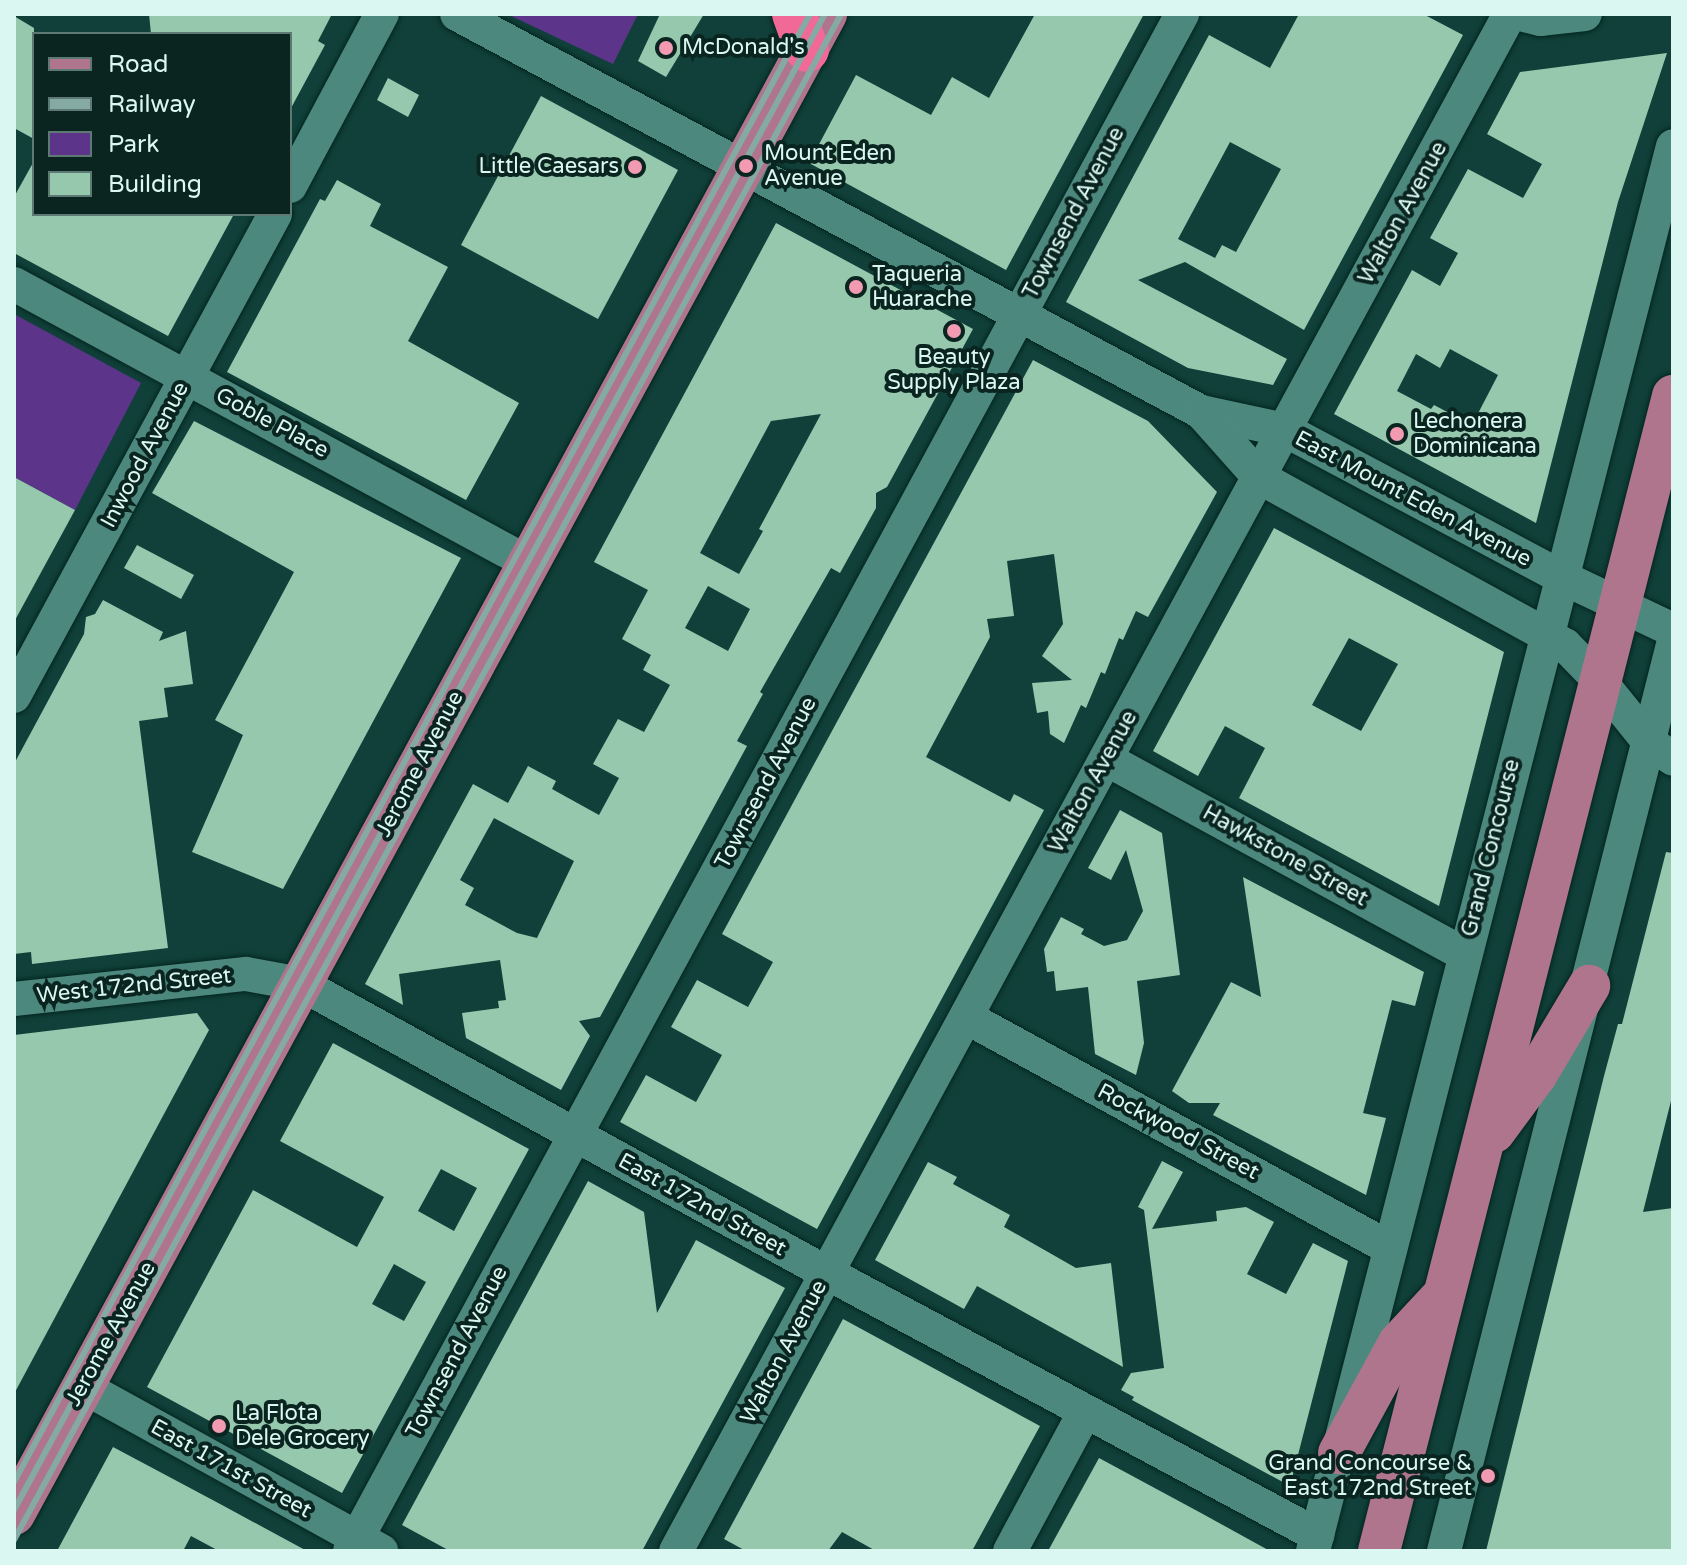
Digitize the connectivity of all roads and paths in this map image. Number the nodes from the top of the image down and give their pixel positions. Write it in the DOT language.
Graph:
graph roads {
  1 [pos="382,14"];
  2 [pos="457,14"];
  3 [pos="1182,14"];
  4 [pos="1510,14"];
  5 [pos="1520,14"];
  6 [pos="1585,14"];
  7 [pos="809,26"];
  8 [pos="1673,146"];
  9 [pos="744,166"];
  10 [pos="292,182"];
  11 [pos="274,216"];
  12 [pos="14,284"];
  13 [pos="1019,315"];
  14 [pos="187,377"];
  15 [pos="1673,396"];
  16 [pos="1201,412"];
  17 [pos="1285,430"];
  18 [pos="1259,477"];
  19 [pos="529,563"];
  20 [pos="1561,577"];
  21 [pos="1618,606"];
  22 [pos="1673,630"];
  23 [pos="1547,633"];
  24 [pos="1673,645"];
  25 [pos="1599,680"];
  26 [pos="14,696"];
  27 [pos="1661,750"];
  28 [pos="1106,759"];
  29 [pos="1464,954"];
  30 [pos="301,984"];
  31 [pos="1589,986"];
  32 [pos="14,999"];
  33 [pos="966,1017"];
  34 [pos="575,1135"];
  35 [pos="1481,1149"];
  36 [pos="1390,1248"];
  37 [pos="827,1273"];
  38 [pos="1444,1295"];
  39 [pos="82,1386"];
  40 [pos="1085,1412"];
  41 [pos="1339,1453"];
  42 [pos="14,1514"];
  43 [pos="1315,1543"];
  44 [pos="362,1547"];
  45 [pos="676,1551"];
  46 [pos="1010,1551"];
  47 [pos="1379,1551"];
  48 [pos="1444,1551"];
  1 -- 10 [label="street"];
  2 -- 9 [label="street, East Mount Eden Avenue"];
  3 -- 13 [label="street, Townsend Avenue"];
  4 -- 17 [label="street, Walton Avenue"];
  5 -- 6 [label="street"];
  7 -- 9 [label="main road, Jerome Avenue"];
  8 -- 20 [label="street, Grand Concourse"];
  9 -- 13 [label="street, East Mount Eden Avenue"];
  9 -- 19 [label="main road, Jerome Avenue"];
  11 -- 14 [label="street, Inwood Avenue"];
  12 -- 14 [label="street, Goble Place"];
  13 -- 16 [label="street, East Mount Eden Avenue"];
  13 -- 34 [label="street, Townsend Avenue"];
  14 -- 19 [label="street, Goble Place"];
  14 -- 26 [label="street, Inwood Avenue"];
  15 -- 21 [label="main road"];
  16 -- 17 [label="street, East Mount Eden Avenue"];
  16 -- 18 [label="street, East Mount Eden Avenue"];
  17 -- 18 [label="street, Walton Avenue"];
  17 -- 20 [label="street, East Mount Eden Avenue"];
  18 -- 23 [label="street, East Mount Eden Avenue"];
  18 -- 28 [label="street, Walton Avenue"];
  19 -- 30 [label="main road, Jerome Avenue"];
  20 -- 21 [label="street, East Mount Eden Avenue"];
  20 -- 23 [label="street, Grand Concourse"];
  21 -- 22 [label="street, East Mount Eden Avenue"];
  21 -- 25 [label="main road"];
  23 -- 25 [label="street"];
  23 -- 29 [label="street, Grand Concourse"];
  24 -- 27 [label="street"];
  25 -- 27 [label="street"];
  25 -- 35 [label="main road"];
  27 -- 31 [label="street"];
  28 -- 29 [label="street, Hawkstone Street"];
  28 -- 33 [label="street, Walton Avenue"];
  29 -- 36 [label="street, Grand Concourse"];
  30 -- 32 [label="street, West 172nd Street"];
  30 -- 34 [label="street, East 172nd Street"];
  30 -- 39 [label="main road, Jerome Avenue"];
  31 -- 35 [label="main road"];
  31 -- 48 [label="street"];
  33 -- 36 [label="street, Rockwood Street"];
  33 -- 37 [label="street, Walton Avenue"];
  34 -- 37 [label="street, East 172nd Street"];
  34 -- 44 [label="street, Townsend Avenue"];
  35 -- 38 [label="main road"];
  36 -- 41 [label="street, Grand Concourse"];
  37 -- 40 [label="street, East 172nd Street"];
  37 -- 45 [label="street, Walton Avenue"];
  38 -- 41 [label="main road"];
  38 -- 47 [label="main road"];
  39 -- 42 [label="main road, Jerome Avenue"];
  39 -- 44 [label="street, East 171st Street"];
  40 -- 43 [label="street, East 172nd Street"];
  40 -- 46 [label="street"];
  41 -- 43 [label="street, Grand Concourse"];
}
